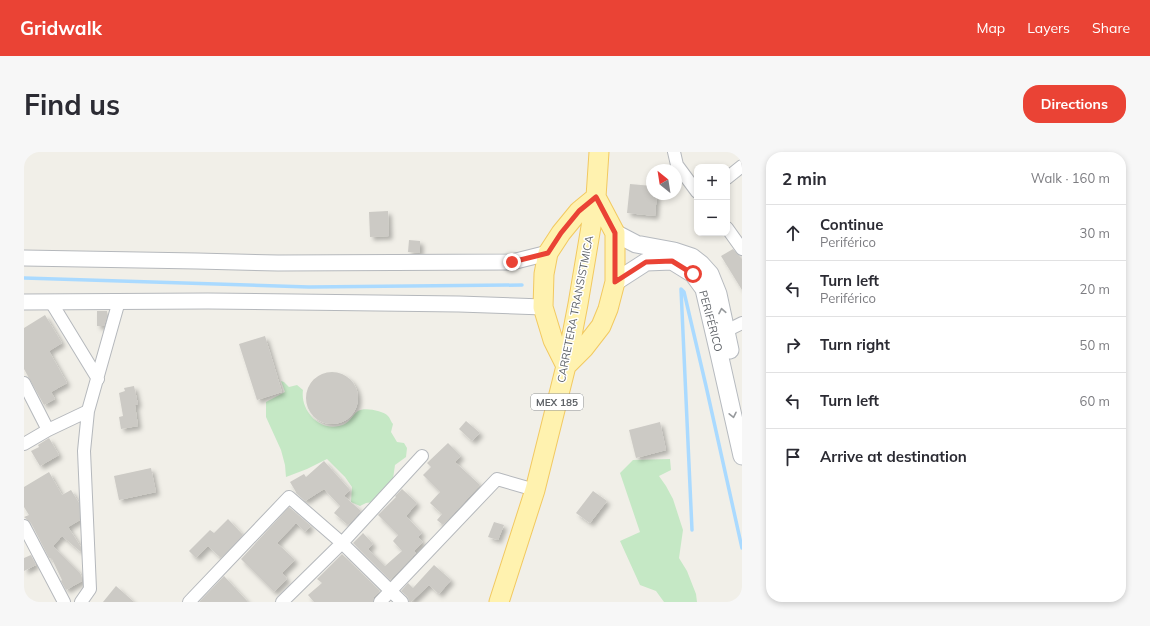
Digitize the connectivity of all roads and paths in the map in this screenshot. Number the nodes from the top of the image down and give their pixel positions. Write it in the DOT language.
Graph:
graph roads {
  1 [pos="599,152"];
  2 [pos="674,152"];
  3 [pos="742,166"];
  4 [pos="730,176"];
  5 [pos="694,189"];
  6 [pos="596,197"];
  7 [pos="730,232"];
  8 [pos="615,233"];
  9 [pos="742,249"];
  10 [pos="548,253"];
  11 [pos="24,258"];
  12 [pos="697,269"];
  13 [pos="615,282"];
  14 [pos="119,301"];
  15 [pos="24,302"];
  16 [pos="51,302"];
  17 [pos="544,307"];
  18 [pos="742,323"];
  19 [pos="726,331"];
  20 [pos="566,366"];
  21 [pos="98,379"];
  22 [pos="24,383"];
  23 [pos="742,403"];
  24 [pos="88,411"];
  25 [pos="48,430"];
  26 [pos="24,444"];
  27 [pos="422,456"];
  28 [pos="742,456"];
  29 [pos="535,490"];
  30 [pos="24,526"];
  31 [pos="342,543"];
  32 [pos="391,591"];
  33 [pos="64,602"];
  34 [pos="81,602"];
  35 [pos="189,602"];
  36 [pos="282,602"];
  37 [pos="380,602"];
  38 [pos="402,602"];
  39 [pos="499,602"];
  1 -- 6 [label="main road, CARRETERA TRANSISTMICA / MEX 185"];
  2 -- 5 [label="street"];
  3 -- 4 [label="street"];
  6 -- 8 [label="main road"];
  6 -- 10 [label="main road"];
  6 -- 20 [label="main road, CARRETERA TRANSISTMICA / MEX 185"];
  7 -- 9 [label="street"];
  8 -- 12 [label="main road, PERIFÉRICO"];
  8 -- 13 [label="main road"];
  10 -- 11 [label="street"];
  10 -- 17 [label="main road"];
  12 -- 13 [label="main road, PERIFÉRICO"];
  19 -- 12 [label="main road, PERIFÉRICO, one-way"];
  12 -- 28 [label="main road, PERIFÉRICO, one-way"];
  13 -- 20 [label="main road"];
  14 -- 16 [label="street"];
  14 -- 17 [label="street"];
  14 -- 21 [label="street"];
  15 -- 16 [label="street"];
  16 -- 21 [label="street"];
  17 -- 20 [label="main road"];
  18 -- 19 [label="street"];
  19 -- 23 [label="main road, PERIFÉRICO"];
  20 -- 29 [label="main road, CARRETERA TRANSISTMICA / MEX 185"];
  21 -- 24 [label="street"];
  22 -- 25 [label="street"];
  24 -- 25 [label="street"];
  24 -- 34 [label="street"];
  25 -- 26 [label="street"];
  27 -- 31 [label="street"];
  29 -- 32 [label="street"];
  29 -- 39 [label="main road, CARRETERA TRANSISTMICA / MEX 185"];
  30 -- 33 [label="street"];
  31 -- 32 [label="street"];
  31 -- 35 [label="street"];
  31 -- 36 [label="street"];
  32 -- 37 [label="street"];
  32 -- 38 [label="street"];
}
